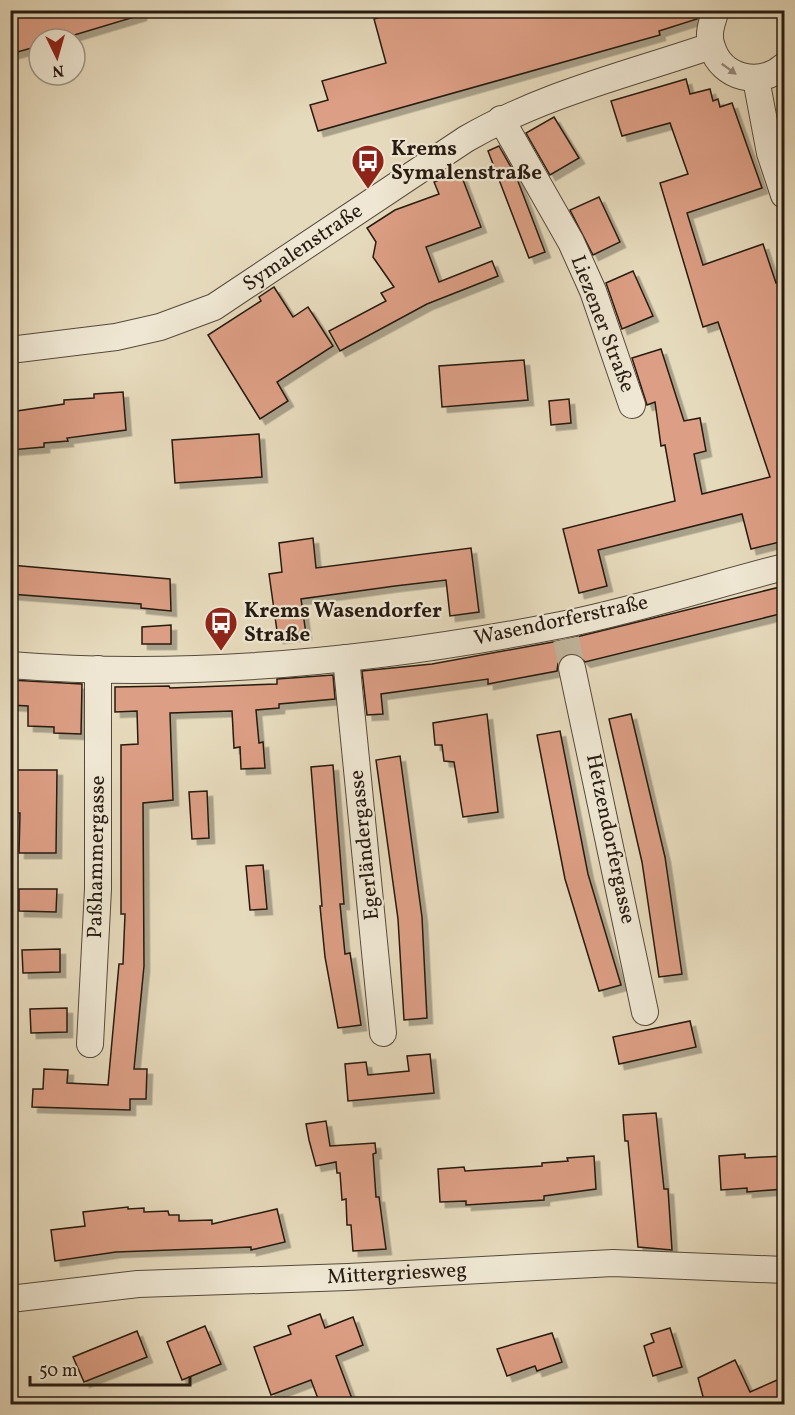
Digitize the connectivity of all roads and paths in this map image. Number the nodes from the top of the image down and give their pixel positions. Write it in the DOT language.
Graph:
graph roads {
  1 [pos="716,10"];
  2 [pos="711,46"];
  3 [pos="784,66"];
  4 [pos="756,79"];
  5 [pos="501,119"];
  6 [pos="784,195"];
  7 [pos="10,350"];
  8 [pos="632,405"];
  9 [pos="784,567"];
  10 [pos="346,657"];
  11 [pos="10,665"];
  12 [pos="572,668"];
  13 [pos="98,669"];
  14 [pos="645,1012"];
  15 [pos="383,1033"];
  16 [pos="90,1044"];
  17 [pos="784,1270"];
  18 [pos="10,1299"];
  1 -- 2 [label="street"];
  2 -- 4 [label="street, one-way"];
  2 -- 5 [label="street, Symalenstraße"];
  3 -- 4 [label="street"];
  4 -- 6 [label="street"];
  5 -- 7 [label="street, Symalenstraße"];
  5 -- 8 [label="street, Liezener Straße"];
  9 -- 10 [label="street, Wasendorferstraße"];
  10 -- 13 [label="street, Wasendorferstraße"];
  10 -- 15 [label="street, Egerländergasse"];
  11 -- 13 [label="street, Wasendorferstraße"];
  12 -- 14 [label="street, Hetzendorfergasse"];
  13 -- 16 [label="street, Paßhammergasse"];
  17 -- 18 [label="street, Mittergriesweg"];
}
